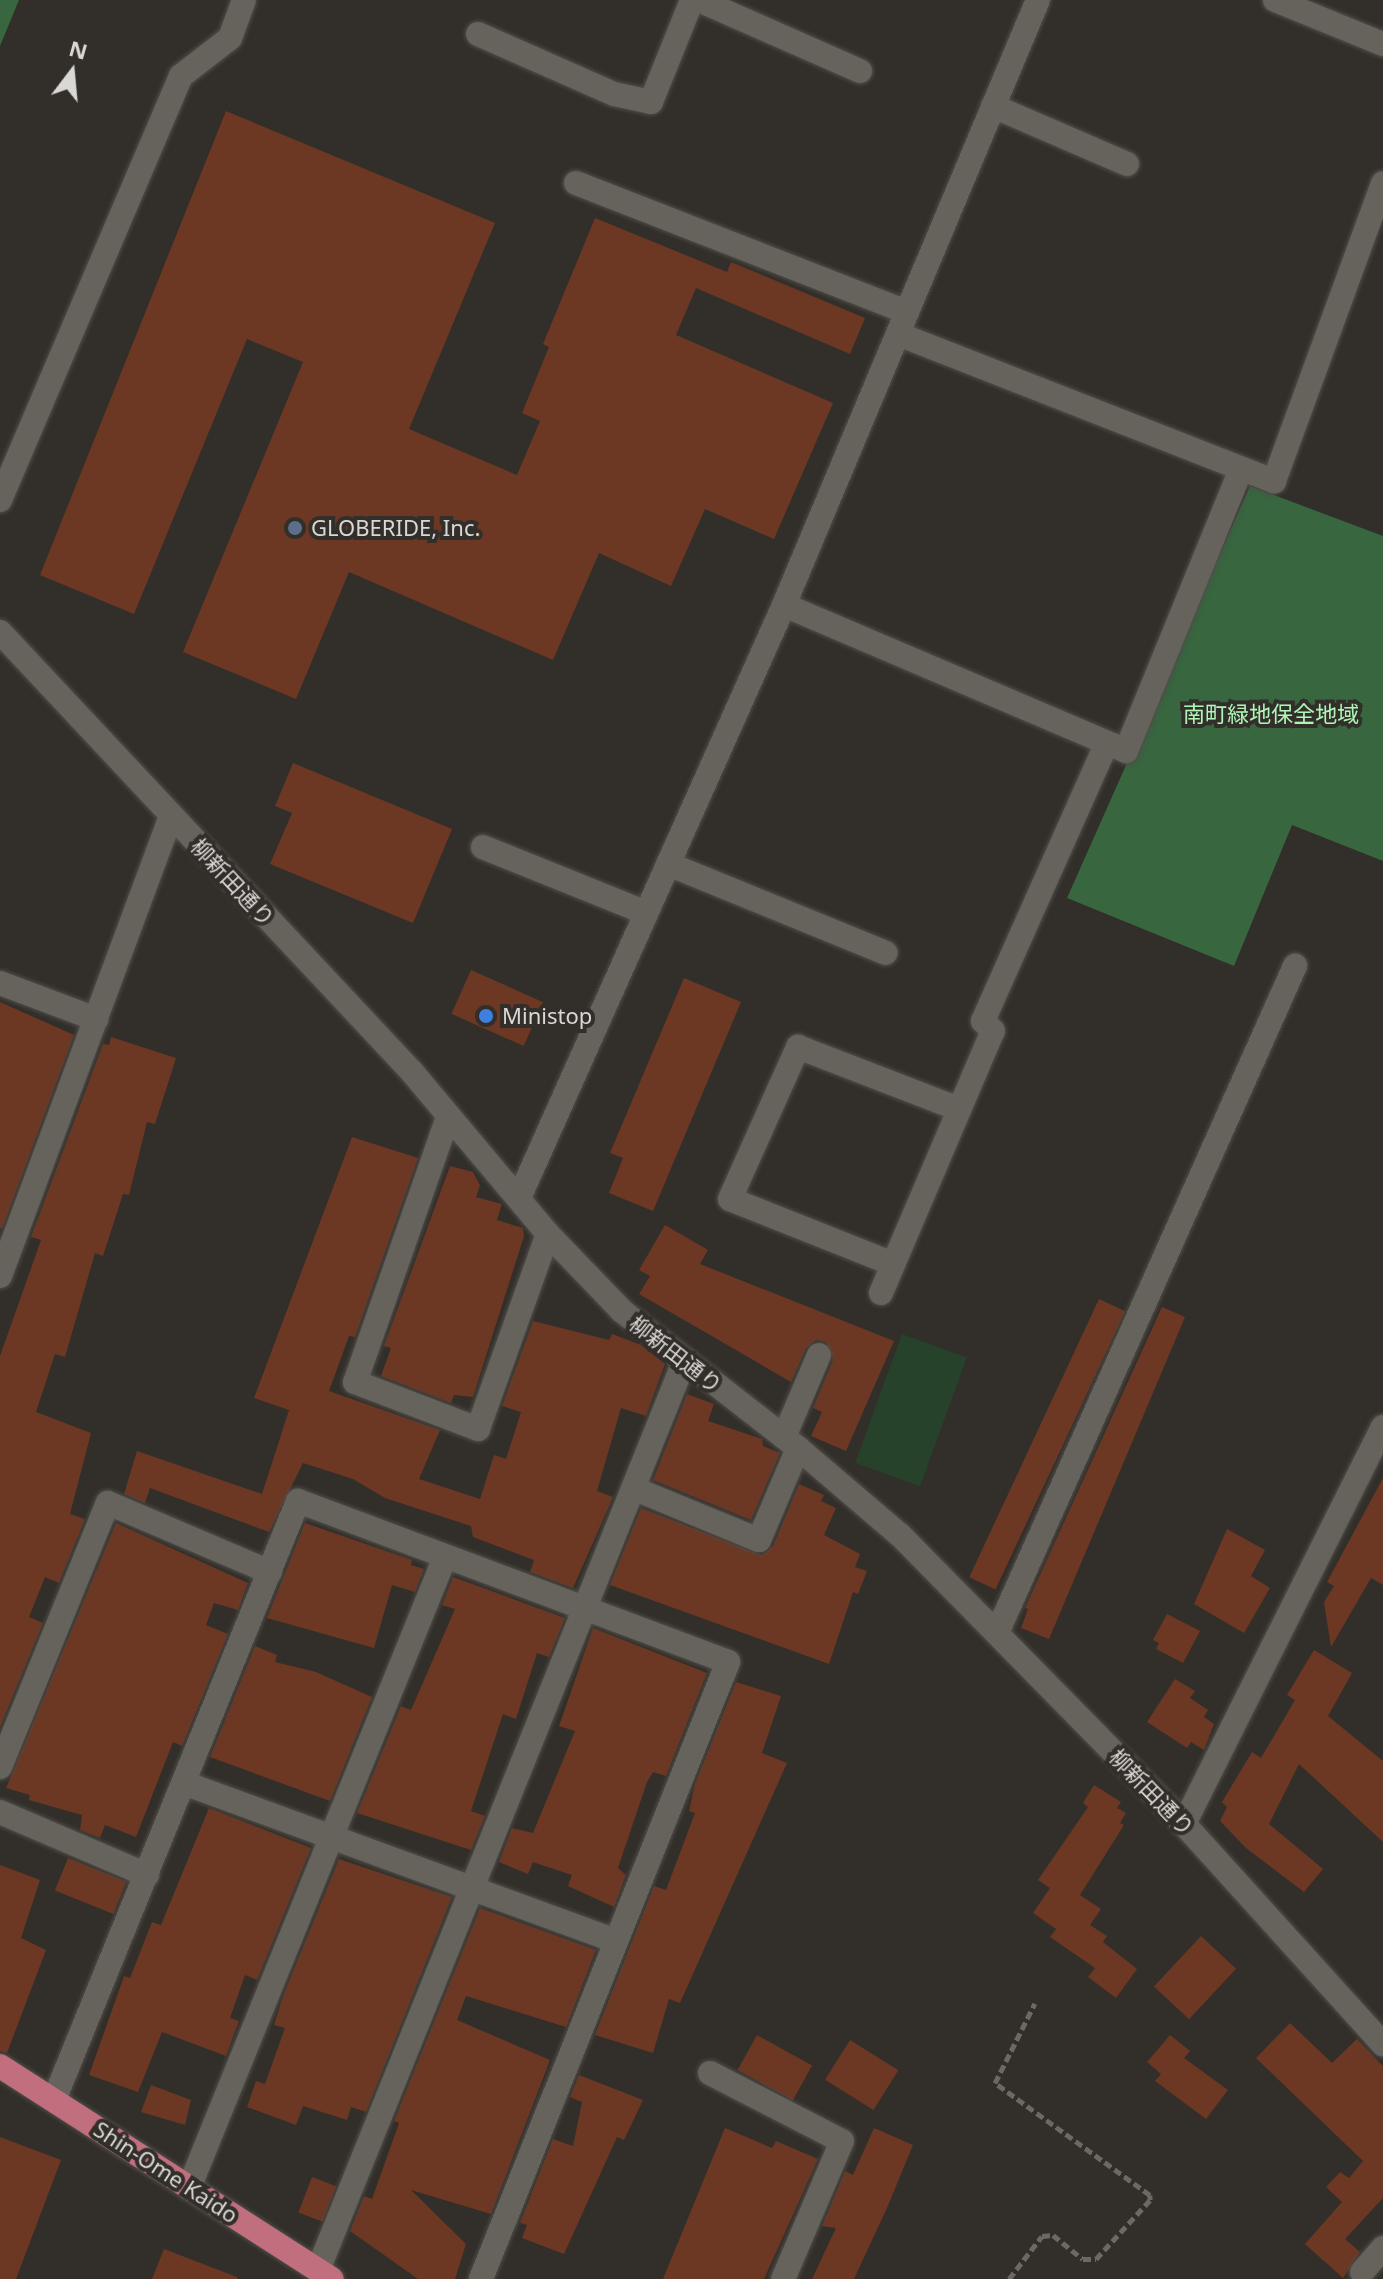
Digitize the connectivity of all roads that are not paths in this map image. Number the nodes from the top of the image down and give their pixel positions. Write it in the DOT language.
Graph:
graph roads {
  1 [pos="244,0"];
  2 [pos="692,0"];
  3 [pos="699,0"];
  4 [pos="1038,0"];
  5 [pos="1275,0"];
  6 [pos="478,34"];
  7 [pos="1383,44"];
  8 [pos="860,71"];
  9 [pos="993,106"];
  10 [pos="1127,164"];
  11 [pos="576,183"];
  12 [pos="1383,183"];
  13 [pos="902,323"];
  14 [pos="1241,469"];
  15 [pos="0,500"];
  16 [pos="784,605"];
  17 [pos="0,632"];
  18 [pos="1107,743"];
  19 [pos="171,817"];
  20 [pos="483,847"];
  21 [pos="668,864"];
  22 [pos="646,913"];
  23 [pos="886,953"];
  24 [pos="1295,966"];
  25 [pos="0,983"];
  26 [pos="96,1019"];
  27 [pos="959,1109"];
  28 [pos="448,1117"];
  29 [pos="519,1198"];
  30 [pos="548,1234"];
  31 [pos="893,1264"];
  32 [pos="0,1276"];
  33 [pos="881,1293"];
  34 [pos="819,1355"];
  35 [pos="684,1362"];
  36 [pos="1383,1427"];
  37 [pos="791,1443"];
  38 [pos="635,1489"];
  39 [pos="445,1557"];
  40 [pos="270,1572"];
  41 [pos="586,1608"];
  42 [pos="997,1633"];
  43 [pos="0,1767"];
  44 [pos="184,1783"];
  45 [pos="0,1812"];
  46 [pos="1184,1824"];
  47 [pos="331,1837"];
  48 [pos="147,1875"];
  49 [pos="473,1889"];
  50 [pos="615,1941"];
  51 [pos="1383,2044"];
  52 [pos="0,2066"];
  53 [pos="710,2073"];
  54 [pos="54,2100"];
  55 [pos="189,2188"];
  56 [pos="1383,2248"];
  57 [pos="1362,2272"];
  58 [pos="325,2274"];
  59 [pos="481,2279"];
  60 [pos="783,2279"];
  1 -- 15 [label="street"];
  2 -- 6 [label="street"];
  3 -- 8 [label="street"];
  4 -- 9 [label="street"];
  5 -- 7 [label="street"];
  9 -- 10 [label="street"];
  9 -- 13 [label="street"];
  11 -- 13 [label="street"];
  12 -- 14 [label="street"];
  13 -- 14 [label="street"];
  13 -- 16 [label="street"];
  14 -- 18 [label="street"];
  16 -- 18 [label="street"];
  16 -- 21 [label="street"];
  17 -- 19 [label="street, 柳新田通り"];
  18 -- 27 [label="street"];
  19 -- 26 [label="street"];
  19 -- 28 [label="street, 柳新田通り"];
  20 -- 22 [label="street"];
  21 -- 22 [label="street"];
  21 -- 23 [label="street"];
  22 -- 29 [label="street"];
  24 -- 42 [label="street"];
  25 -- 26 [label="street"];
  26 -- 32 [label="street"];
  27 -- 31 [label="street"];
  27 -- 31 [label="street"];
  28 -- 29 [label="street, 柳新田通り"];
  28 -- 30 [label="street"];
  29 -- 30 [label="street, 柳新田通り"];
  30 -- 35 [label="street, 柳新田通り"];
  31 -- 33 [label="street"];
  34 -- 37 [label="street"];
  35 -- 37 [label="street, 柳新田通り"];
  35 -- 38 [label="street"];
  36 -- 46 [label="street"];
  37 -- 38 [label="street"];
  37 -- 42 [label="street, 柳新田通り"];
  38 -- 41 [label="street"];
  39 -- 40 [label="street"];
  39 -- 41 [label="street"];
  39 -- 47 [label="street"];
  40 -- 43 [label="street"];
  40 -- 44 [label="street"];
  41 -- 49 [label="street"];
  41 -- 50 [label="street"];
  42 -- 46 [label="street, 柳新田通り"];
  44 -- 47 [label="street"];
  44 -- 48 [label="street"];
  45 -- 48 [label="street"];
  46 -- 51 [label="street, 柳新田通り"];
  47 -- 49 [label="street"];
  47 -- 55 [label="street"];
  48 -- 54 [label="street"];
  49 -- 50 [label="street"];
  49 -- 58 [label="street"];
  50 -- 59 [label="street"];
  52 -- 54 [label="main road, Shin-Ome Kaido"];
  53 -- 60 [label="street"];
  54 -- 55 [label="main road, Shin-Ome Kaido"];
  55 -- 58 [label="main road, Shin-Ome Kaido"];
  56 -- 57 [label="street"];
}
